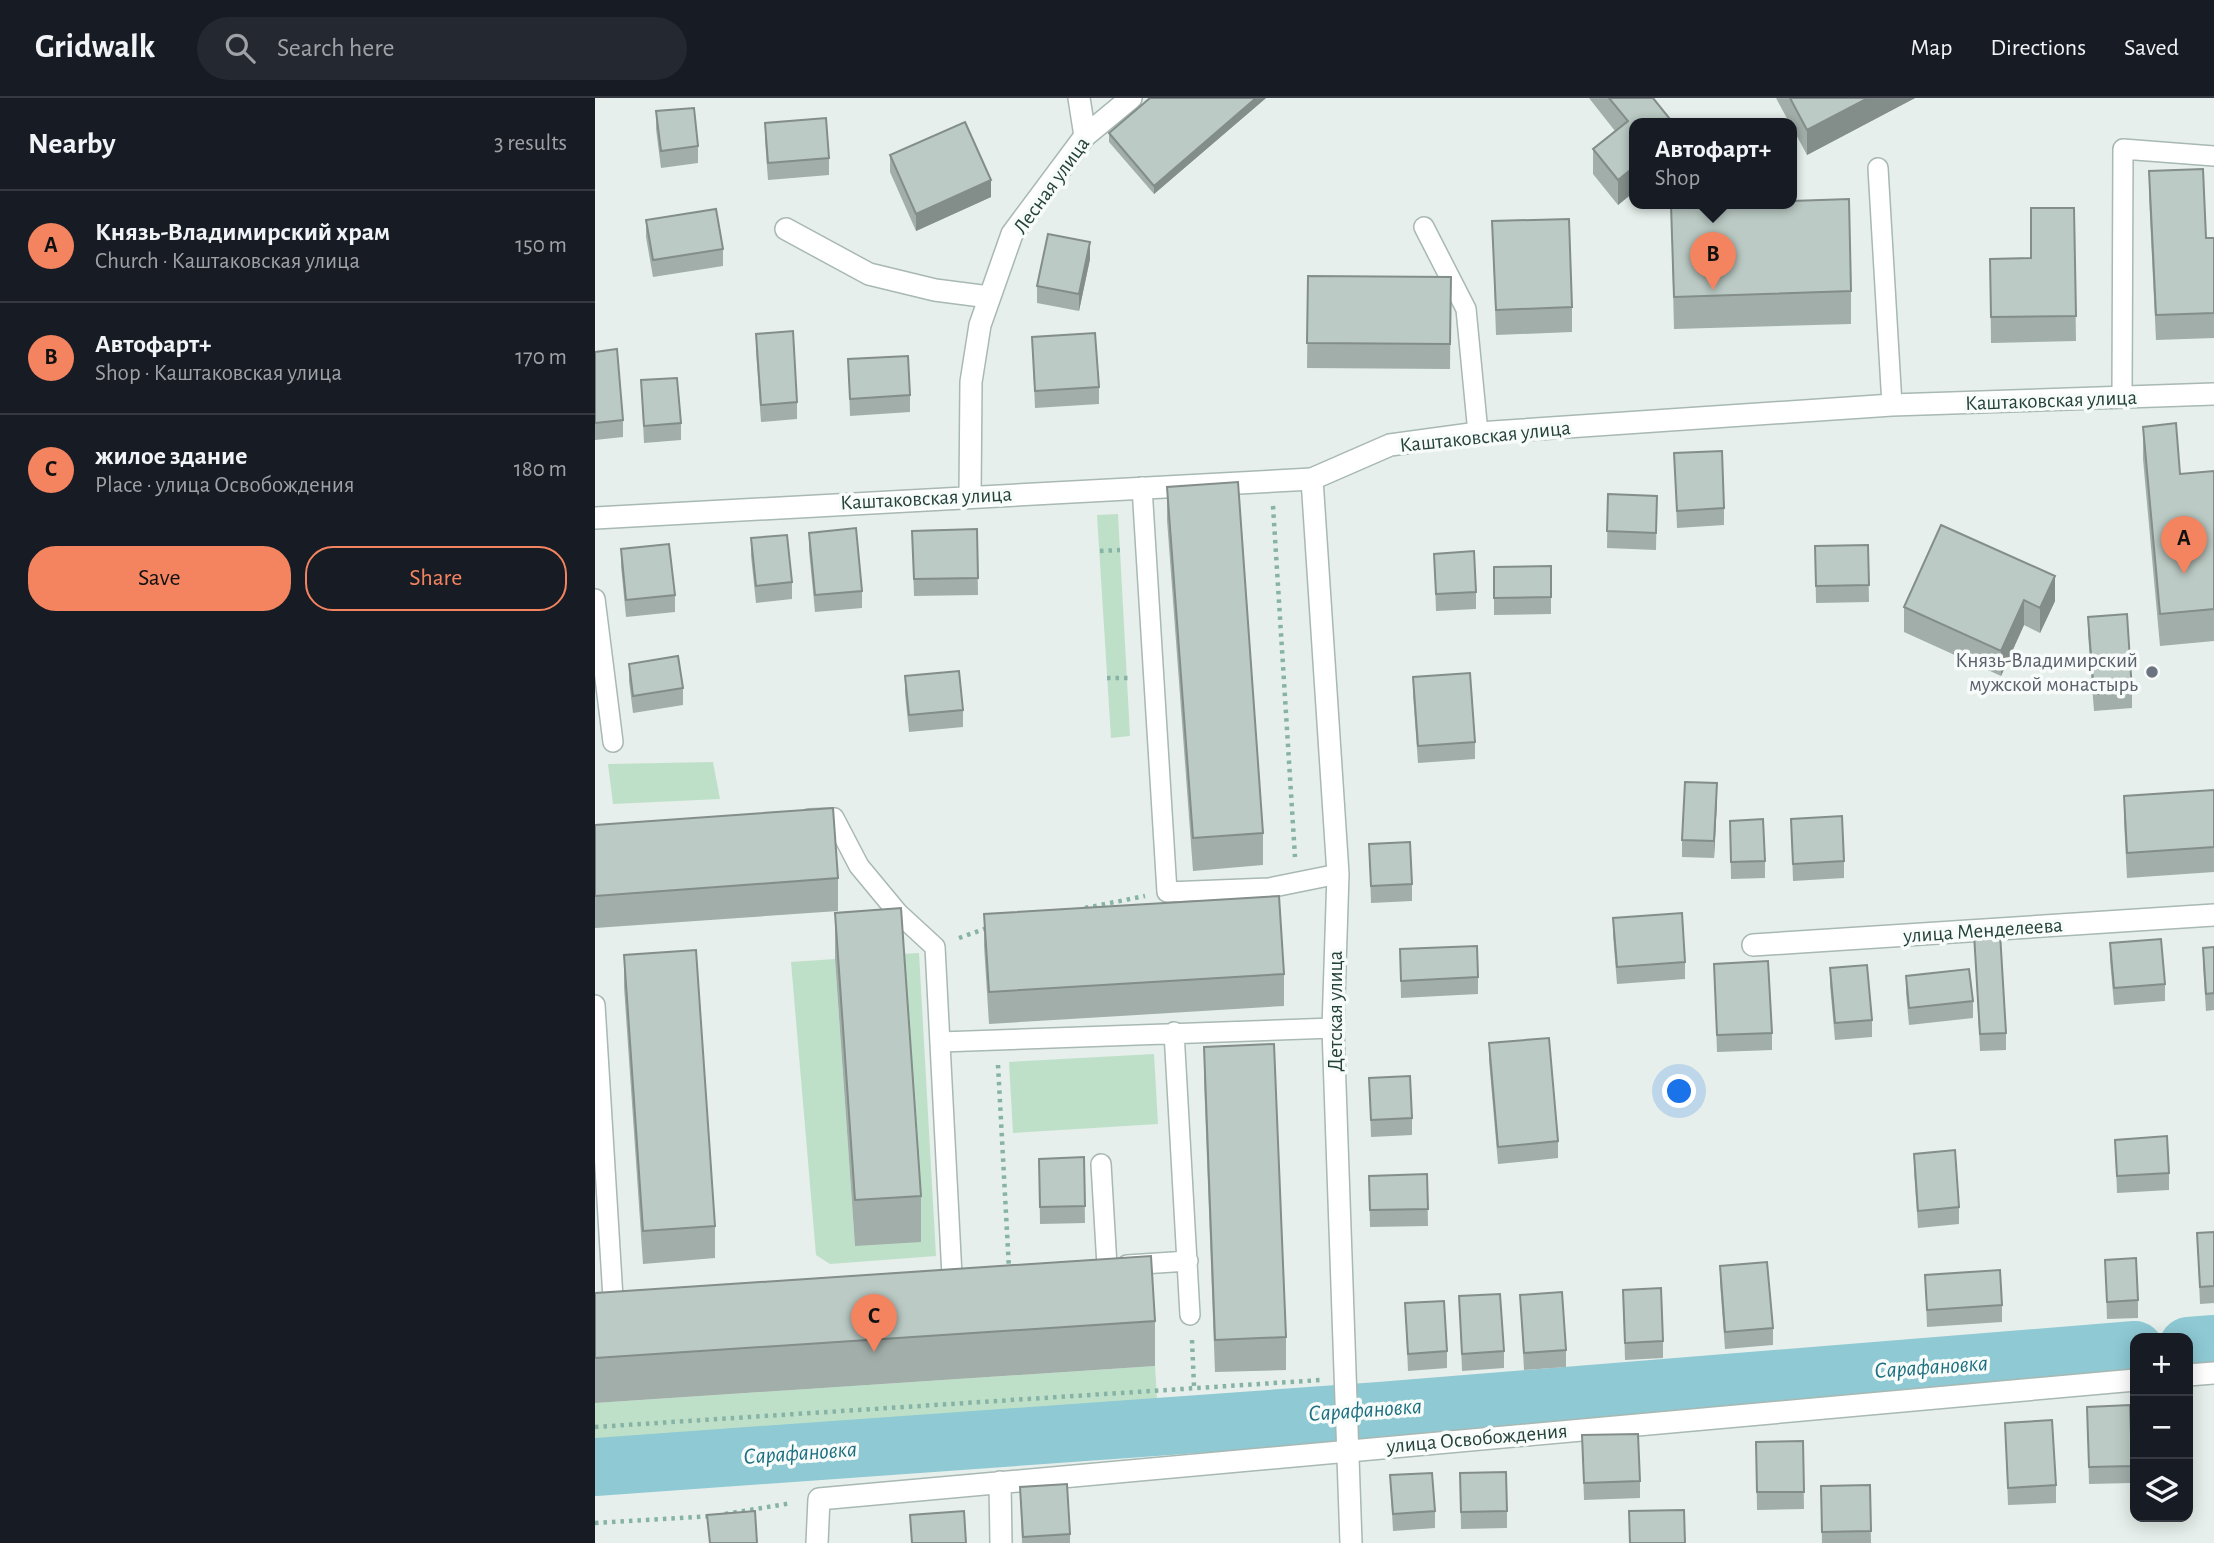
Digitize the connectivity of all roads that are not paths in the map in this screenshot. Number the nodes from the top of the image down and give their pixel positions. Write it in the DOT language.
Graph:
graph roads {
  1 [pos="1079,98"];
  2 [pos="1131,98"];
  3 [pos="1084,136"];
  4 [pos="2214,156"];
  5 [pos="1878,168"];
  6 [pos="1423,227"];
  7 [pos="786,229"];
  8 [pos="989,297"];
  9 [pos="2214,394"];
  10 [pos="2122,398"];
  11 [pos="1892,405"];
  12 [pos="1478,433"];
  13 [pos="1312,479"];
  14 [pos="1142,487"];
  15 [pos="970,495"];
  16 [pos="595,518"];
  17 [pos="595,599"];
  18 [pos="613,742"];
  19 [pos="795,820"];
  20 [pos="1338,874"];
  21 [pos="2214,915"];
  22 [pos="1753,945"];
  23 [pos="595,1005"];
  24 [pos="1333,1028"];
  25 [pos="1174,1032"];
  26 [pos="941,1042"];
  27 [pos="1101,1164"];
  28 [pos="1188,1261"];
  29 [pos="1107,1266"];
  30 [pos="1083,1268"];
  31 [pos="1009,1272"];
  32 [pos="612,1298"];
  33 [pos="1190,1315"];
  34 [pos="2214,1373"];
  35 [pos="2193,1375"];
  36 [pos="2130,1380"];
  37 [pos="1347,1450"];
  38 [pos="1000,1482"];
  39 [pos="817,1543"];
  40 [pos="1001,1543"];
  41 [pos="1351,1543"];
  1 -- 3 [label="street"];
  2 -- 3 [label="street, Лесная улица"];
  3 -- 8 [label="street, Лесная улица"];
  4 -- 10 [label="lane"];
  5 -- 11 [label="lane"];
  6 -- 12 [label="lane"];
  7 -- 8 [label="street"];
  8 -- 15 [label="street, Лесная улица"];
  9 -- 10 [label="street, Каштаковская улица"];
  10 -- 11 [label="street, Каштаковская улица"];
  11 -- 12 [label="street, Каштаковская улица"];
  12 -- 13 [label="street, Каштаковская улица"];
  13 -- 14 [label="street, Каштаковская улица"];
  13 -- 20 [label="street, Детская улица"];
  14 -- 15 [label="street, Каштаковская улица"];
  14 -- 20 [label="lane"];
  15 -- 16 [label="street, Каштаковская улица"];
  17 -- 18 [label="lane"];
  19 -- 26 [label="lane"];
  20 -- 24 [label="street, Детская улица"];
  21 -- 22 [label="street, улица Менделеева"];
  23 -- 32 [label="lane"];
  24 -- 25 [label="lane"];
  24 -- 37 [label="street, Детская улица"];
  25 -- 26 [label="lane"];
  25 -- 28 [label="lane"];
  26 -- 31 [label="lane"];
  27 -- 29 [label="lane"];
  28 -- 29 [label="lane"];
  28 -- 33 [label="lane"];
  29 -- 30 [label="lane"];
  34 -- 35 [label="street"];
  36 -- 37 [label="street, улица Освобождения"];
  37 -- 38 [label="street, улица Освобождения"];
  37 -- 41 [label="street, Детская улица"];
  38 -- 39 [label="street, улица Освобождения"];
  38 -- 40 [label="street"];
}
